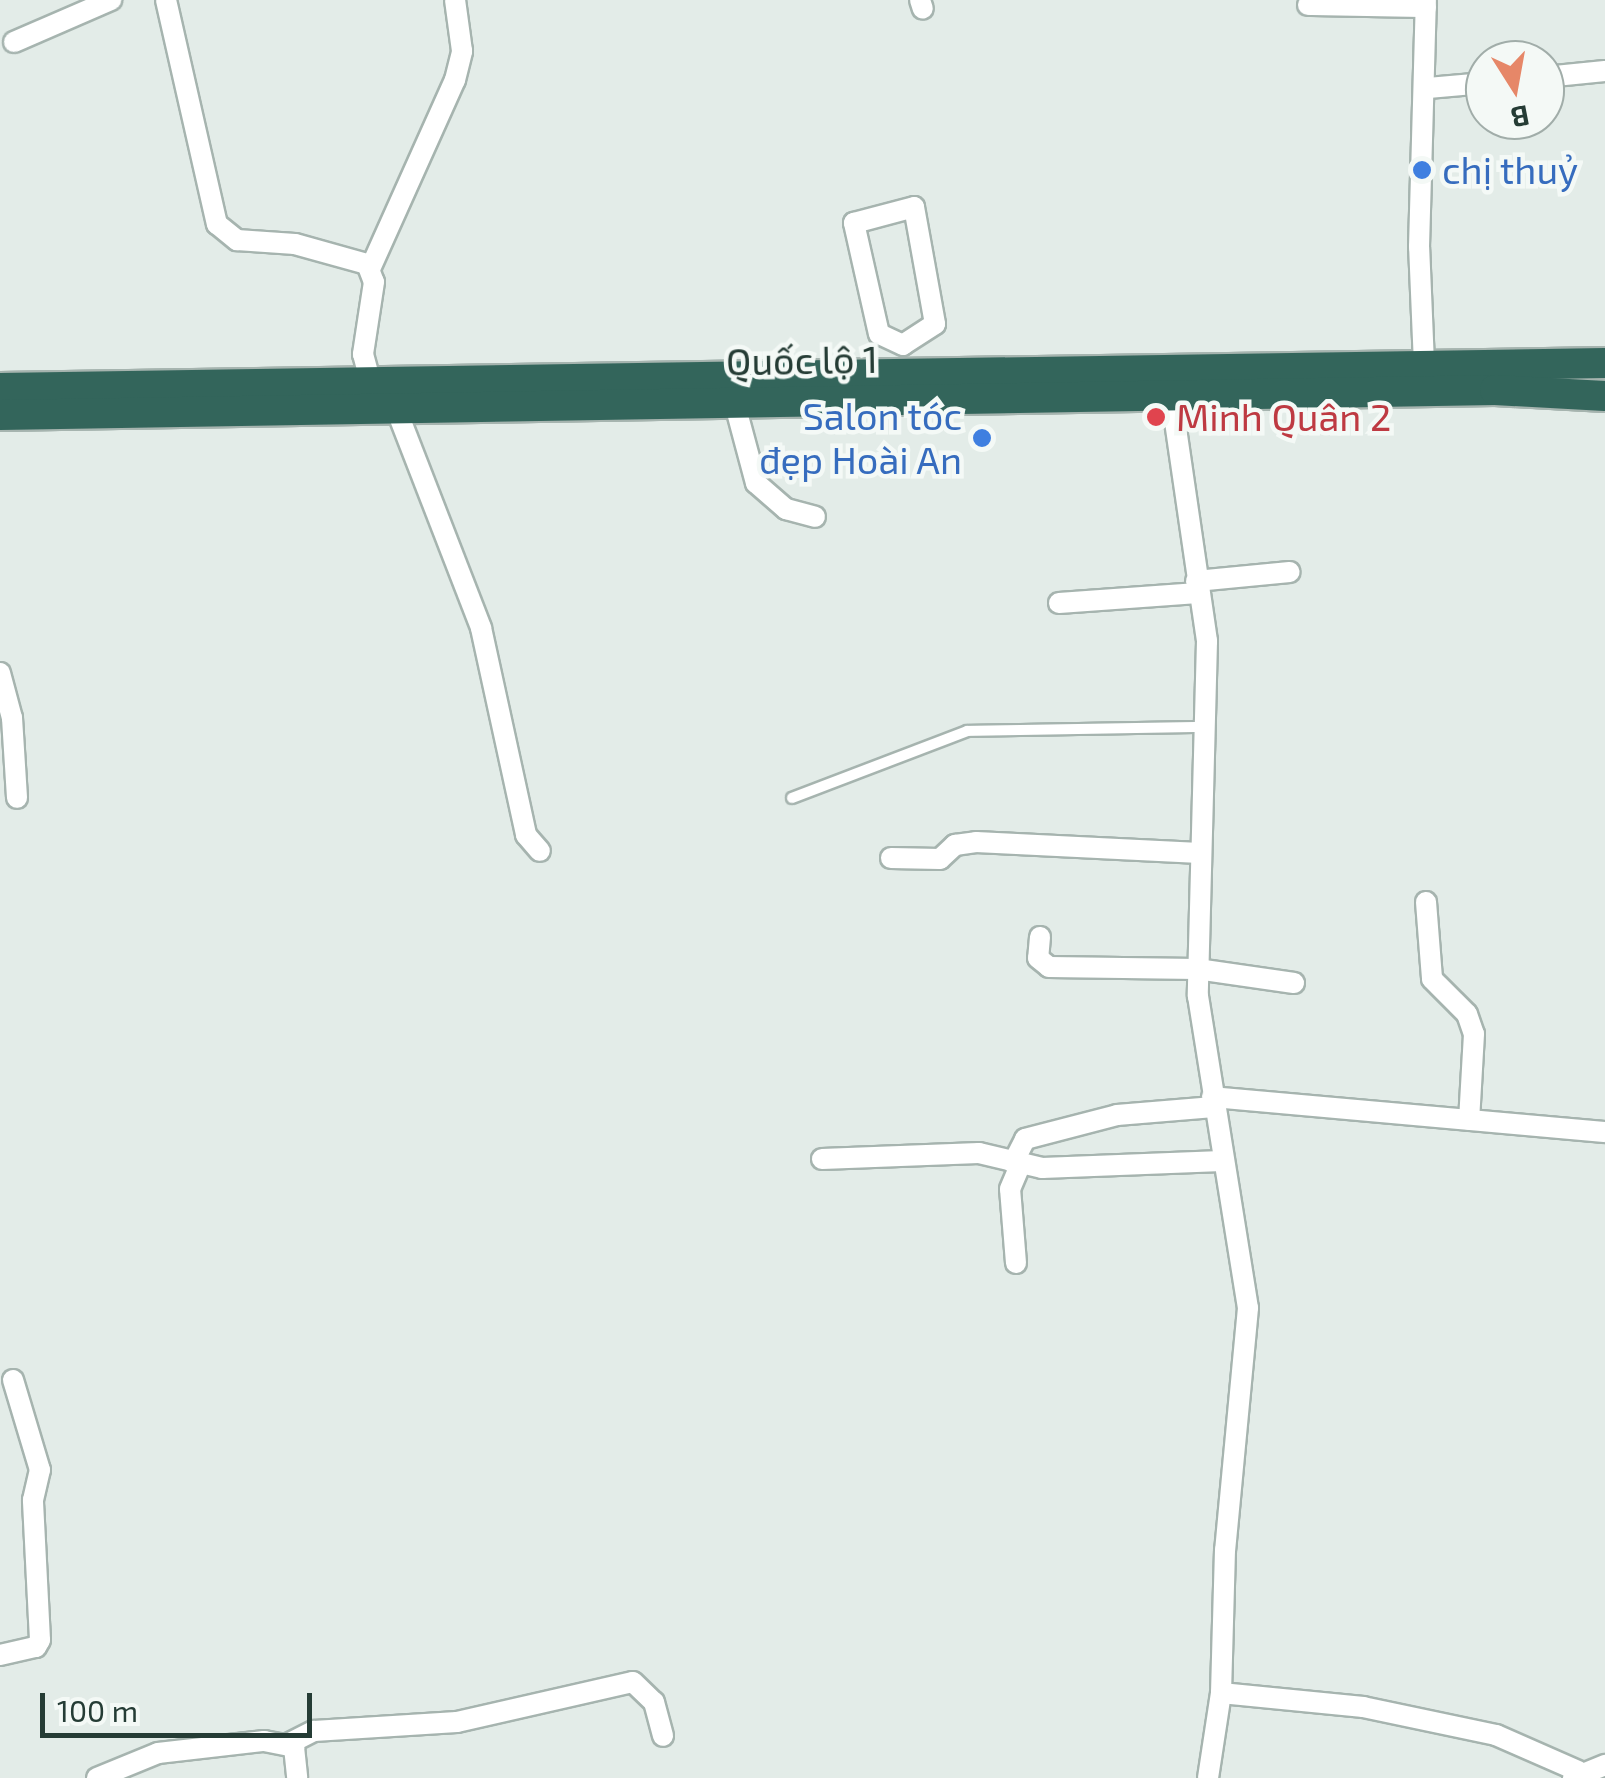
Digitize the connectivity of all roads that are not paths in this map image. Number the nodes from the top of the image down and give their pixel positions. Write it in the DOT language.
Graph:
graph roads {
  1 [pos="111,0"];
  2 [pos="166,0"];
  3 [pos="455,0"];
  4 [pos="1426,4"];
  5 [pos="1308,5"];
  6 [pos="14,42"];
  7 [pos="1605,71"];
  8 [pos="1565,75"];
  9 [pos="1465,85"];
  10 [pos="1428,88"];
  11 [pos="370,269"];
  12 [pos="909,358"];
  13 [pos="1605,363"];
  14 [pos="1424,364"];
  15 [pos="370,380"];
  16 [pos="7,387"];
  17 [pos="1172,394"];
  18 [pos="1605,396"];
  19 [pos="734,401"];
  20 [pos="395,406"];
  21 [pos="0,415"];
  22 [pos="815,517"];
  23 [pos="1290,572"];
  24 [pos="1197,587"];
  25 [pos="1059,603"];
  26 [pos="0,673"];
  27 [pos="1204,728"];
  28 [pos="17,798"];
  29 [pos="792,798"];
  30 [pos="540,852"];
  31 [pos="1200,853"];
  32 [pos="891,858"];
  33 [pos="1426,902"];
  34 [pos="1040,937"];
  35 [pos="1197,969"];
  36 [pos="1294,982"];
  37 [pos="1213,1102"];
  38 [pos="1469,1120"];
  39 [pos="1605,1132"];
  40 [pos="822,1160"];
  41 [pos="1222,1161"];
  42 [pos="1017,1164"];
  43 [pos="1016,1263"];
  44 [pos="13,1380"];
  45 [pos="0,1655"];
  46 [pos="1220,1693"];
  47 [pos="663,1736"];
  48 [pos="290,1744"];
  49 [pos="1605,1765"];
  50 [pos="1576,1774"];
  51 [pos="97,1778"];
  52 [pos="297,1778"];
  53 [pos="1208,1778"];
  1 -- 6 [label="street"];
  2 -- 11 [label="street"];
  3 -- 11 [label="street"];
  4 -- 5 [label="street"];
  4 -- 10 [label="street"];
  7 -- 8 [label="street"];
  9 -- 10 [label="street"];
  10 -- 14 [label="street"];
  11 -- 15 [label="street"];
  12 -- 12 [label="street"];
  12 -- 14 [label="highway, Quốc lộ 1"];
  12 -- 15 [label="highway, Quốc lộ 1"];
  13 -- 14 [label="highway, Quốc lộ 1"];
  15 -- 16 [label="highway, Quốc lộ 1"];
  17 -- 18 [label="highway, Quốc lộ 1"];
  17 -- 19 [label="highway, Quốc lộ 1"];
  17 -- 24 [label="street"];
  19 -- 20 [label="highway, Quốc lộ 1"];
  19 -- 22 [label="street"];
  20 -- 21 [label="highway, Quốc lộ 1"];
  20 -- 30 [label="street"];
  23 -- 24 [label="street"];
  24 -- 25 [label="street"];
  24 -- 27 [label="street"];
  26 -- 28 [label="street"];
  27 -- 29 [label="lane"];
  27 -- 31 [label="street"];
  31 -- 32 [label="street"];
  31 -- 35 [label="street"];
  33 -- 38 [label="street"];
  34 -- 35 [label="street"];
  35 -- 36 [label="street"];
  35 -- 37 [label="street"];
  37 -- 38 [label="street"];
  37 -- 41 [label="street"];
  37 -- 42 [label="street"];
  38 -- 39 [label="street"];
  40 -- 42 [label="street"];
  41 -- 42 [label="street"];
  41 -- 46 [label="street"];
  42 -- 43 [label="street"];
  44 -- 45 [label="street"];
  46 -- 50 [label="street"];
  46 -- 53 [label="street"];
  47 -- 48 [label="street"];
  48 -- 51 [label="street"];
  48 -- 52 [label="street"];
  49 -- 50 [label="street"];
}
